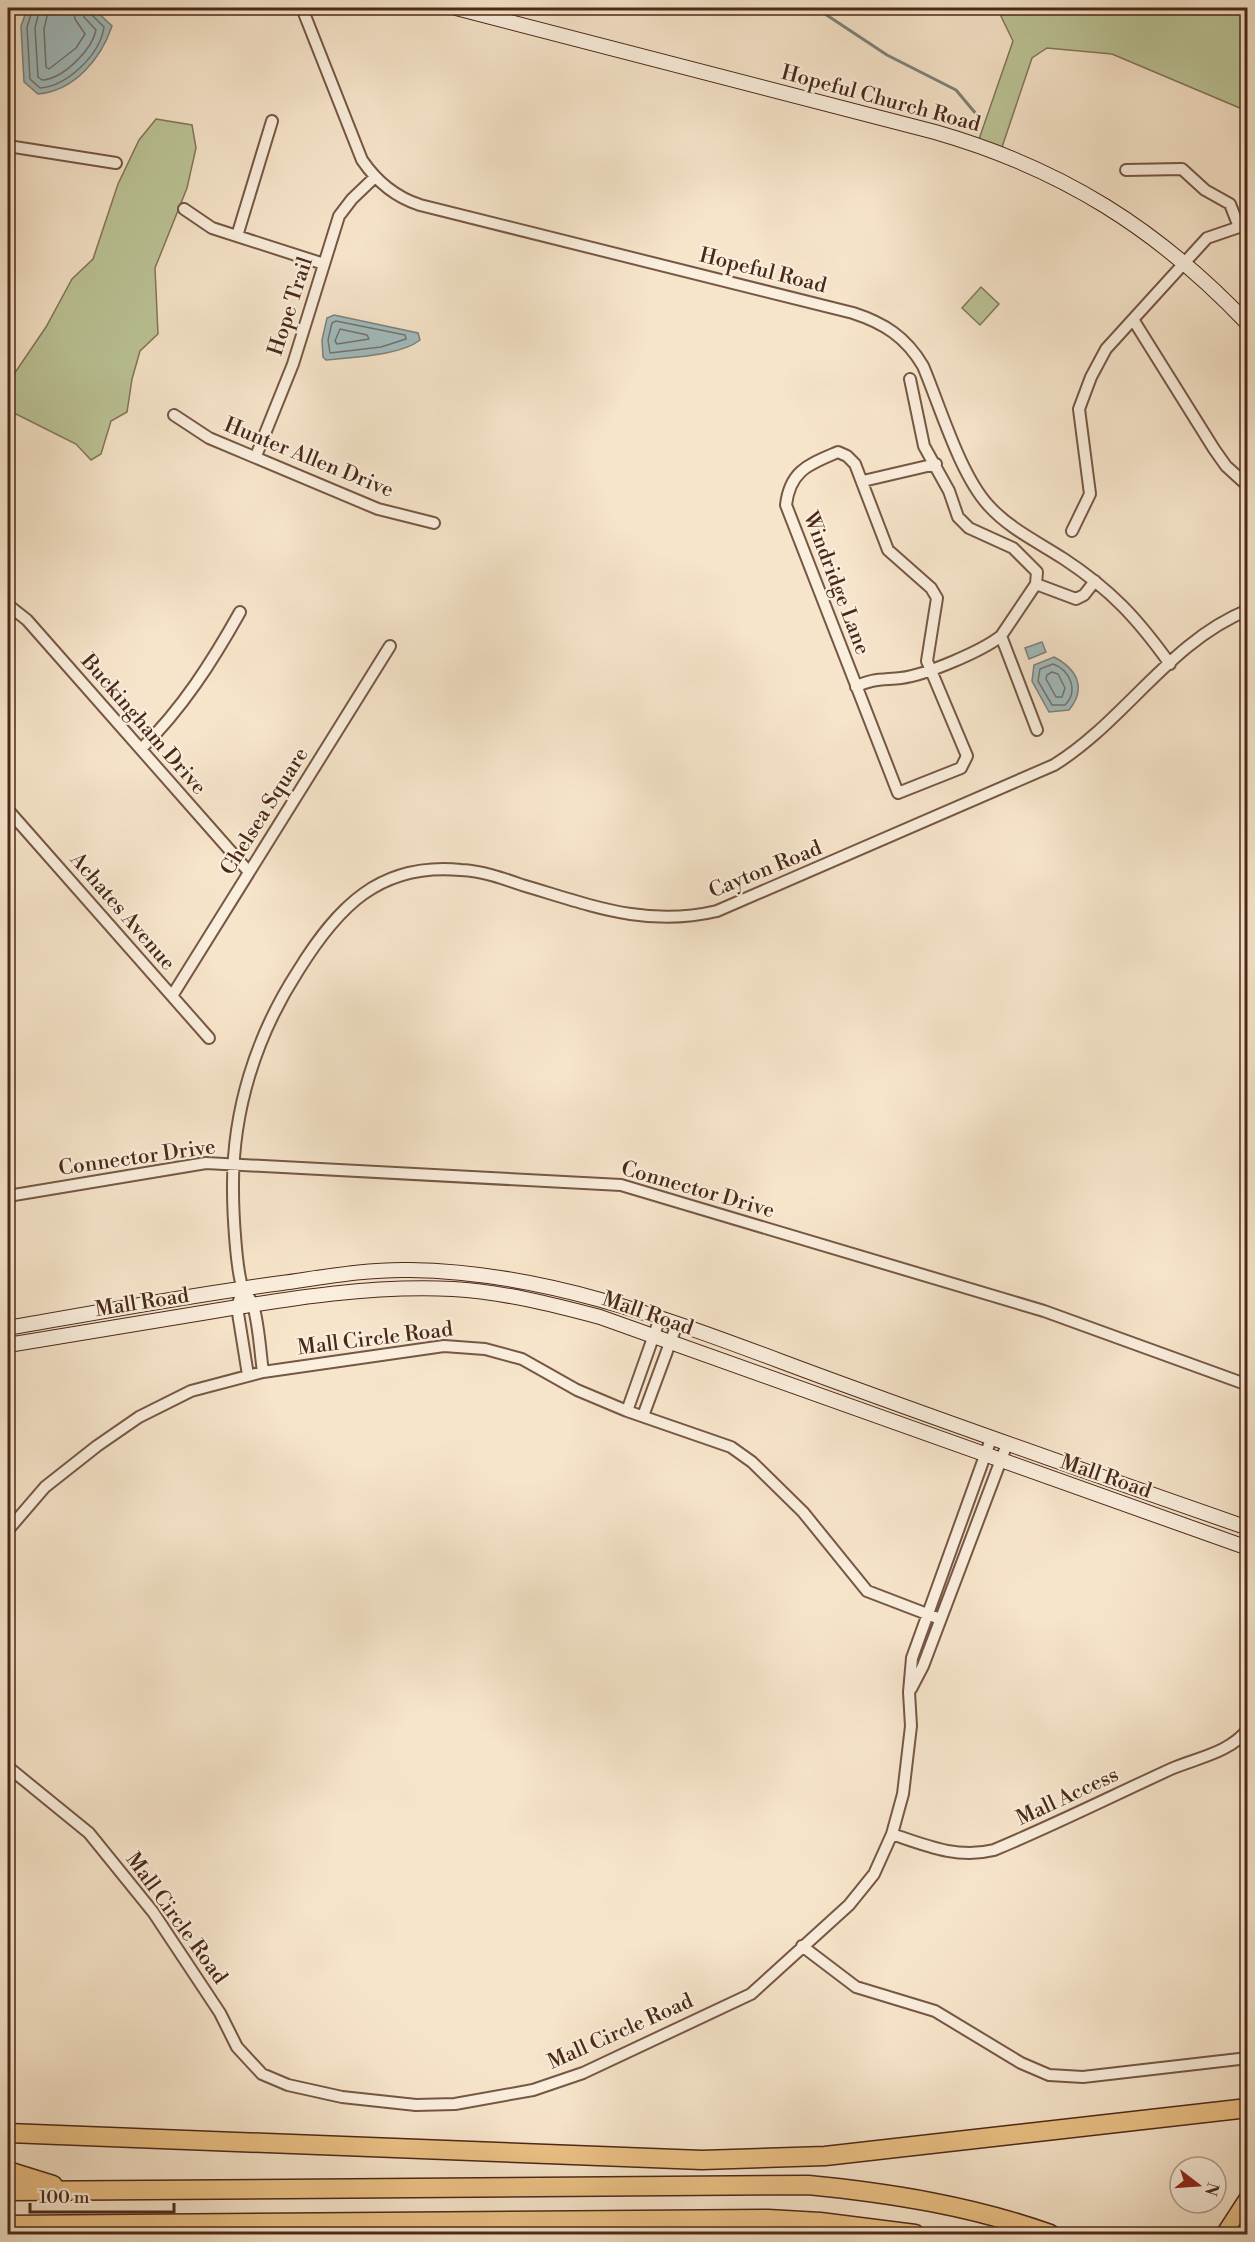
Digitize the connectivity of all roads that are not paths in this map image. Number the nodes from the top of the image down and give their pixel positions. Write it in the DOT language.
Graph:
graph roads {
  1 [pos="302,8"];
  2 [pos="456,8"];
  3 [pos="272,121"];
  4 [pos="8,146"];
  5 [pos="116,163"];
  6 [pos="1126,170"];
  7 [pos="375,177"];
  8 [pos="184,209"];
  9 [pos="1244,225"];
  10 [pos="237,236"];
  11 [pos="1184,262"];
  12 [pos="324,264"];
  13 [pos="1134,321"];
  14 [pos="1248,324"];
  15 [pos="910,379"];
  16 [pos="174,415"];
  17 [pos="256,456"];
  18 [pos="936,464"];
  19 [pos="862,482"];
  20 [pos="1248,486"];
  21 [pos="434,523"];
  22 [pos="1072,531"];
  23 [pos="1095,581"];
  24 [pos="1036,584"];
  25 [pos="8,605"];
  26 [pos="1248,610"];
  27 [pos="240,612"];
  28 [pos="1001,636"];
  29 [pos="390,646"];
  30 [pos="1170,664"];
  31 [pos="930,668"];
  32 [pos="856,687"];
  33 [pos="1036,730"];
  34 [pos="141,749"];
  35 [pos="8,810"];
  36 [pos="249,872"];
  37 [pos="172,996"];
  38 [pos="208,1038"];
  39 [pos="233,1165"];
  40 [pos="8,1196"];
  41 [pos="243,1288"];
  42 [pos="253,1305"];
  43 [pos="237,1307"];
  44 [pos="660,1318"];
  45 [pos="677,1324"];
  46 [pos="8,1328"];
  47 [pos="654,1337"];
  48 [pos="670,1343"];
  49 [pos="8,1345"];
  50 [pos="263,1372"];
  51 [pos="248,1375"];
  52 [pos="1248,1385"];
  53 [pos="627,1411"];
  54 [pos="643,1416"];
  55 [pos="991,1439"];
  56 [pos="1007,1444"];
  57 [pos="984,1456"];
  58 [pos="1000,1462"];
  59 [pos="1248,1528"];
  60 [pos="8,1530"];
  61 [pos="1248,1548"];
  62 [pos="927,1615"];
  63 [pos="940,1619"];
  64 [pos="909,1692"];
  65 [pos="1248,1729"];
  66 [pos="8,1767"];
  67 [pos="892,1834"];
  68 [pos="802,1946"];
  69 [pos="1248,2058"];
  70 [pos="1248,2108"];
  71 [pos="8,2133"];
  72 [pos="8,2171"];
  73 [pos="8,2191"];
  74 [pos="72,2191"];
  75 [pos="1248,2197"];
  76 [pos="635,2221"];
  77 [pos="8,2225"];
  78 [pos="682,2235"];
  79 [pos="915,2235"];
  80 [pos="1050,2235"];
  81 [pos="1224,2235"];
  1 -- 7 [label="street, Hopeful Road"];
  2 -- 11 [label="main road, Hopeful Church Road"];
  3 -- 10 [label="street"];
  4 -- 5 [label="street"];
  6 -- 9 [label="street"];
  7 -- 12 [label="street, Hope Trail"];
  7 -- 23 [label="street, Hopeful Road"];
  8 -- 10 [label="street"];
  9 -- 11 [label="street"];
  10 -- 12 [label="street"];
  11 -- 13 [label="street"];
  11 -- 14 [label="main road, Hopeful Church Road"];
  12 -- 17 [label="street, Hope Trail"];
  13 -- 20 [label="street"];
  13 -- 22 [label="street"];
  15 -- 18 [label="street"];
  16 -- 17 [label="street, Hunter Allen Drive"];
  17 -- 21 [label="street, Hunter Allen Drive"];
  18 -- 19 [label="street"];
  18 -- 24 [label="street"];
  19 -- 31 [label="street, Windridge Lane"];
  19 -- 32 [label="street, Windridge Lane"];
  23 -- 24 [label="street"];
  23 -- 30 [label="street, Hopeful Road"];
  24 -- 28 [label="street, Windridge Lane"];
  25 -- 34 [label="street, Buckingham Drive"];
  26 -- 30 [label="street, Cayton Road"];
  27 -- 34 [label="street"];
  28 -- 31 [label="street, Windridge Lane"];
  28 -- 33 [label="street"];
  29 -- 36 [label="street, Chelsea Square"];
  30 -- 39 [label="street, Cayton Road"];
  31 -- 32 [label="street, Windridge Lane"];
  31 -- 32 [label="street, Windridge Lane"];
  34 -- 36 [label="street, Buckingham Drive"];
  35 -- 37 [label="street, Achates Avenue"];
  36 -- 37 [label="street, Chelsea Square"];
  37 -- 38 [label="street, Achates Avenue"];
  39 -- 40 [label="street, Connector Drive"];
  39 -- 41 [label="street, Cayton Road"];
  39 -- 52 [label="street, Connector Drive"];
  41 -- 42 [label="street"];
  41 -- 43 [label="street"];
  41 -- 44 [label="main road, Mall Road"];
  41 -- 46 [label="main road, Mall Road"];
  42 -- 43 [label="main road, Mall Road"];
  42 -- 47 [label="main road, Mall Road"];
  42 -- 50 [label="street"];
  43 -- 49 [label="main road, Mall Road"];
  43 -- 51 [label="street"];
  44 -- 45 [label="main road, Mall Road"];
  44 -- 47 [label="street"];
  45 -- 48 [label="street"];
  45 -- 55 [label="main road, Mall Road"];
  47 -- 48 [label="main road, Mall Road"];
  47 -- 53 [label="street"];
  48 -- 54 [label="street"];
  48 -- 57 [label="main road, Mall Road"];
  50 -- 51 [label="street, Mall Circle Road"];
  50 -- 53 [label="street, Mall Circle Road"];
  51 -- 60 [label="street, Mall Circle Road"];
  53 -- 54 [label="street, Mall Circle Road"];
  54 -- 62 [label="street, Mall Circle Road"];
  55 -- 56 [label="main road, Mall Road"];
  55 -- 57 [label="street"];
  56 -- 58 [label="street"];
  56 -- 59 [label="main road, Mall Road"];
  57 -- 58 [label="main road, Mall Road"];
  57 -- 62 [label="street"];
  58 -- 61 [label="main road, Mall Road"];
  58 -- 63 [label="street"];
  62 -- 63 [label="street, Mall Circle Road"];
  62 -- 64 [label="street, Mall Circle Road"];
  63 -- 64 [label="street"];
  64 -- 67 [label="street, Mall Circle Road"];
  65 -- 67 [label="street, Mall Access"];
  66 -- 68 [label="street, Mall Circle Road"];
  67 -- 68 [label="street, Mall Circle Road"];
  68 -- 69 [label="street"];
  70 -- 71 [label="highway"];
  72 -- 74 [label="highway"];
  73 -- 74 [label="highway"];
  74 -- 80 [label="highway"];
  75 -- 81 [label="main road"];
  76 -- 77 [label="highway"];
  76 -- 78 [label="highway"];
  76 -- 79 [label="highway"];
}
